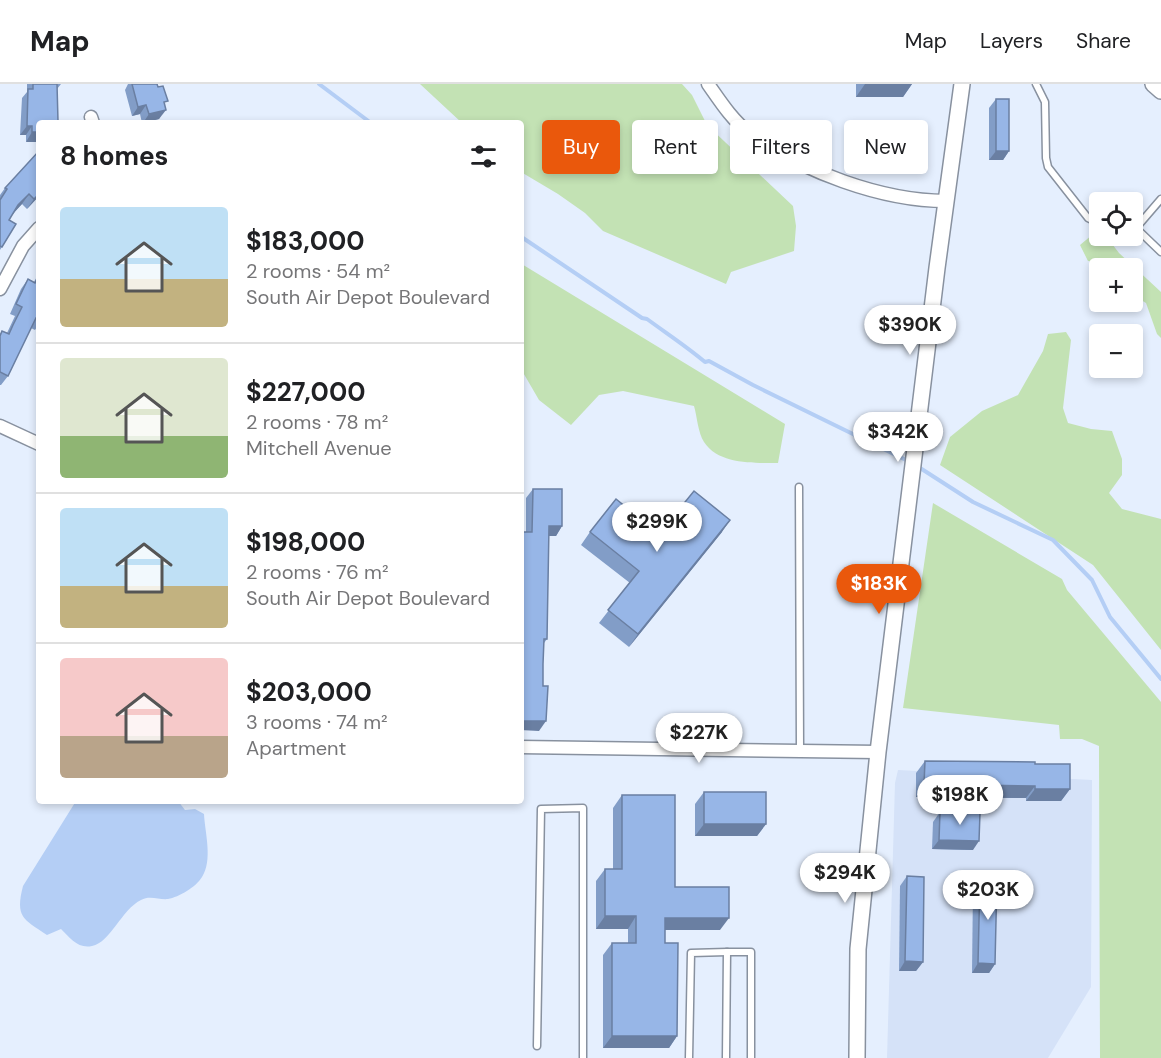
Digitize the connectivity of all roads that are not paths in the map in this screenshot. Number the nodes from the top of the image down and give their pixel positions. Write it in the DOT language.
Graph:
graph roads {
  1 [pos="708,84"];
  2 [pos="962,84"];
  3 [pos="1036,84"];
  4 [pos="1153,84"];
  5 [pos="1161,91"];
  6 [pos="1161,199"];
  7 [pos="946,201"];
  8 [pos="1089,218"];
  9 [pos="1143,218"];
  10 [pos="36,231"];
  11 [pos="1143,236"];
  12 [pos="1161,252"];
  13 [pos="0,289"];
  14 [pos="0,426"];
  15 [pos="36,443"];
  16 [pos="799,487"];
  17 [pos="524,747"];
  18 [pos="800,751"];
  19 [pos="878,752"];
  20 [pos="727,952"];
  21 [pos="537,1046"];
  22 [pos="583,1058"];
  23 [pos="689,1058"];
  24 [pos="726,1058"];
  25 [pos="751,1058"];
  26 [pos="857,1058"];
  1 -- 7 [label="street"];
  2 -- 7 [label="street"];
  3 -- 8 [label="lane"];
  4 -- 5 [label="street"];
  6 -- 9 [label="lane"];
  7 -- 19 [label="street"];
  10 -- 13 [label="street"];
  11 -- 12 [label="lane"];
  14 -- 15 [label="street"];
  16 -- 18 [label="lane"];
  17 -- 18 [label="street"];
  18 -- 19 [label="street"];
  19 -- 26 [label="street"];
  20 -- 23 [label="lane"];
  20 -- 24 [label="lane"];
  20 -- 25 [label="lane"];
  21 -- 22 [label="lane"];
}
